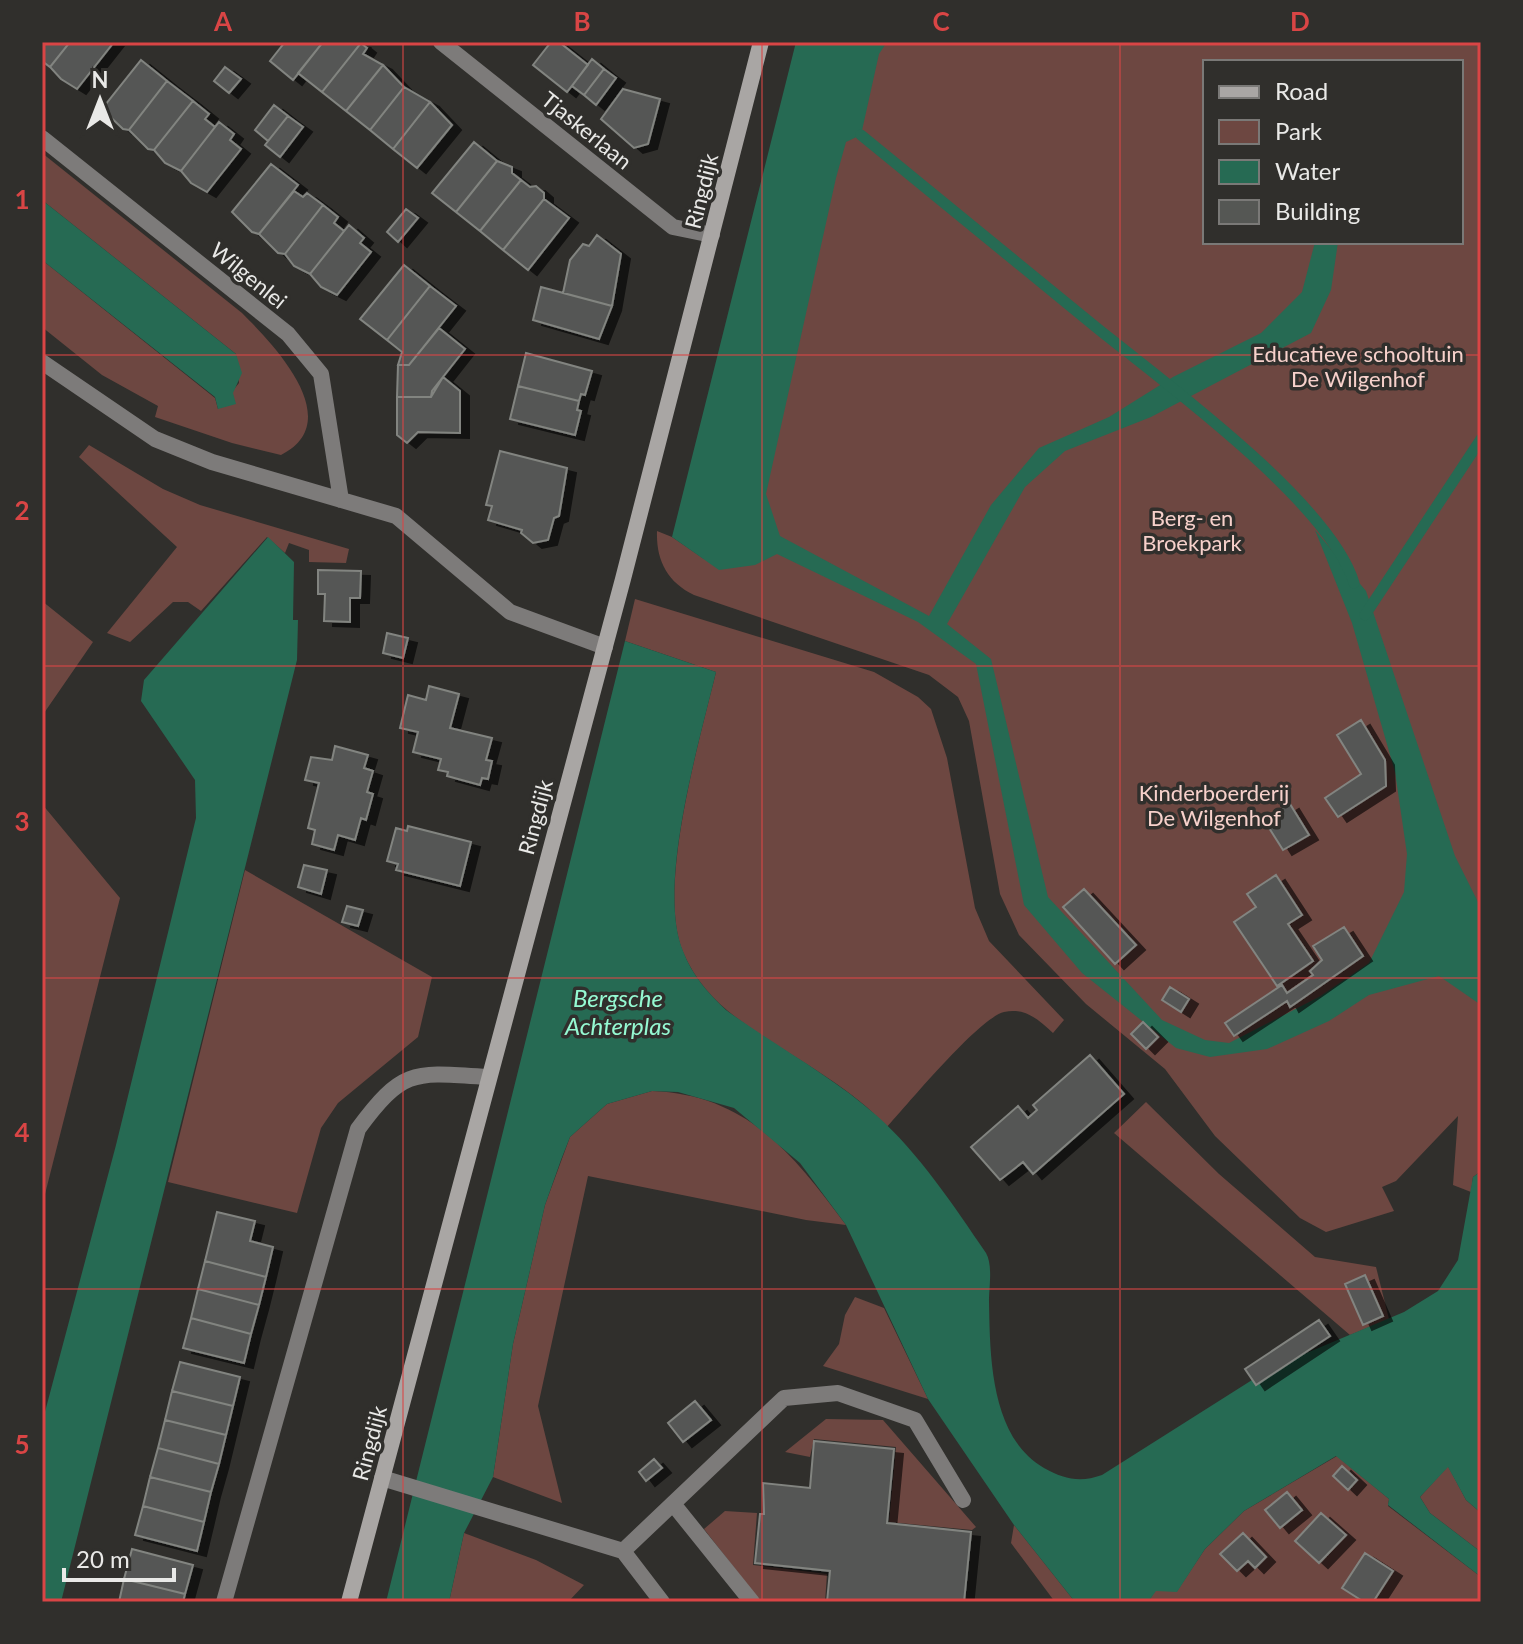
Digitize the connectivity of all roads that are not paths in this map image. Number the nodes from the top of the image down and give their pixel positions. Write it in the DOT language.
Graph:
graph roads {
  1 [pos="441,42"];
  2 [pos="761,42"];
  3 [pos="42,138"];
  4 [pos="712,235"];
  5 [pos="42,362"];
  6 [pos="341,500"];
  7 [pos="605,647"];
  8 [pos="487,1077"];
  9 [pos="382,1478"];
  10 [pos="963,1500"];
  11 [pos="674,1505"];
  12 [pos="623,1551"];
  13 [pos="224,1602"];
  14 [pos="349,1602"];
  15 [pos="662,1602"];
  16 [pos="752,1602"];
  1 -- 4 [label="street, Tjaskerlaan"];
  2 -- 4 [label="street, Ringdijk"];
  3 -- 6 [label="street, Wilgenlei"];
  4 -- 7 [label="street, Ringdijk"];
  5 -- 6 [label="street"];
  6 -- 7 [label="street"];
  7 -- 8 [label="street, Ringdijk"];
  8 -- 9 [label="street, Ringdijk"];
  8 -- 13 [label="street"];
  9 -- 12 [label="street"];
  9 -- 14 [label="street, Ringdijk"];
  10 -- 11 [label="street"];
  11 -- 12 [label="street"];
  11 -- 16 [label="street"];
  12 -- 15 [label="street"];
}
